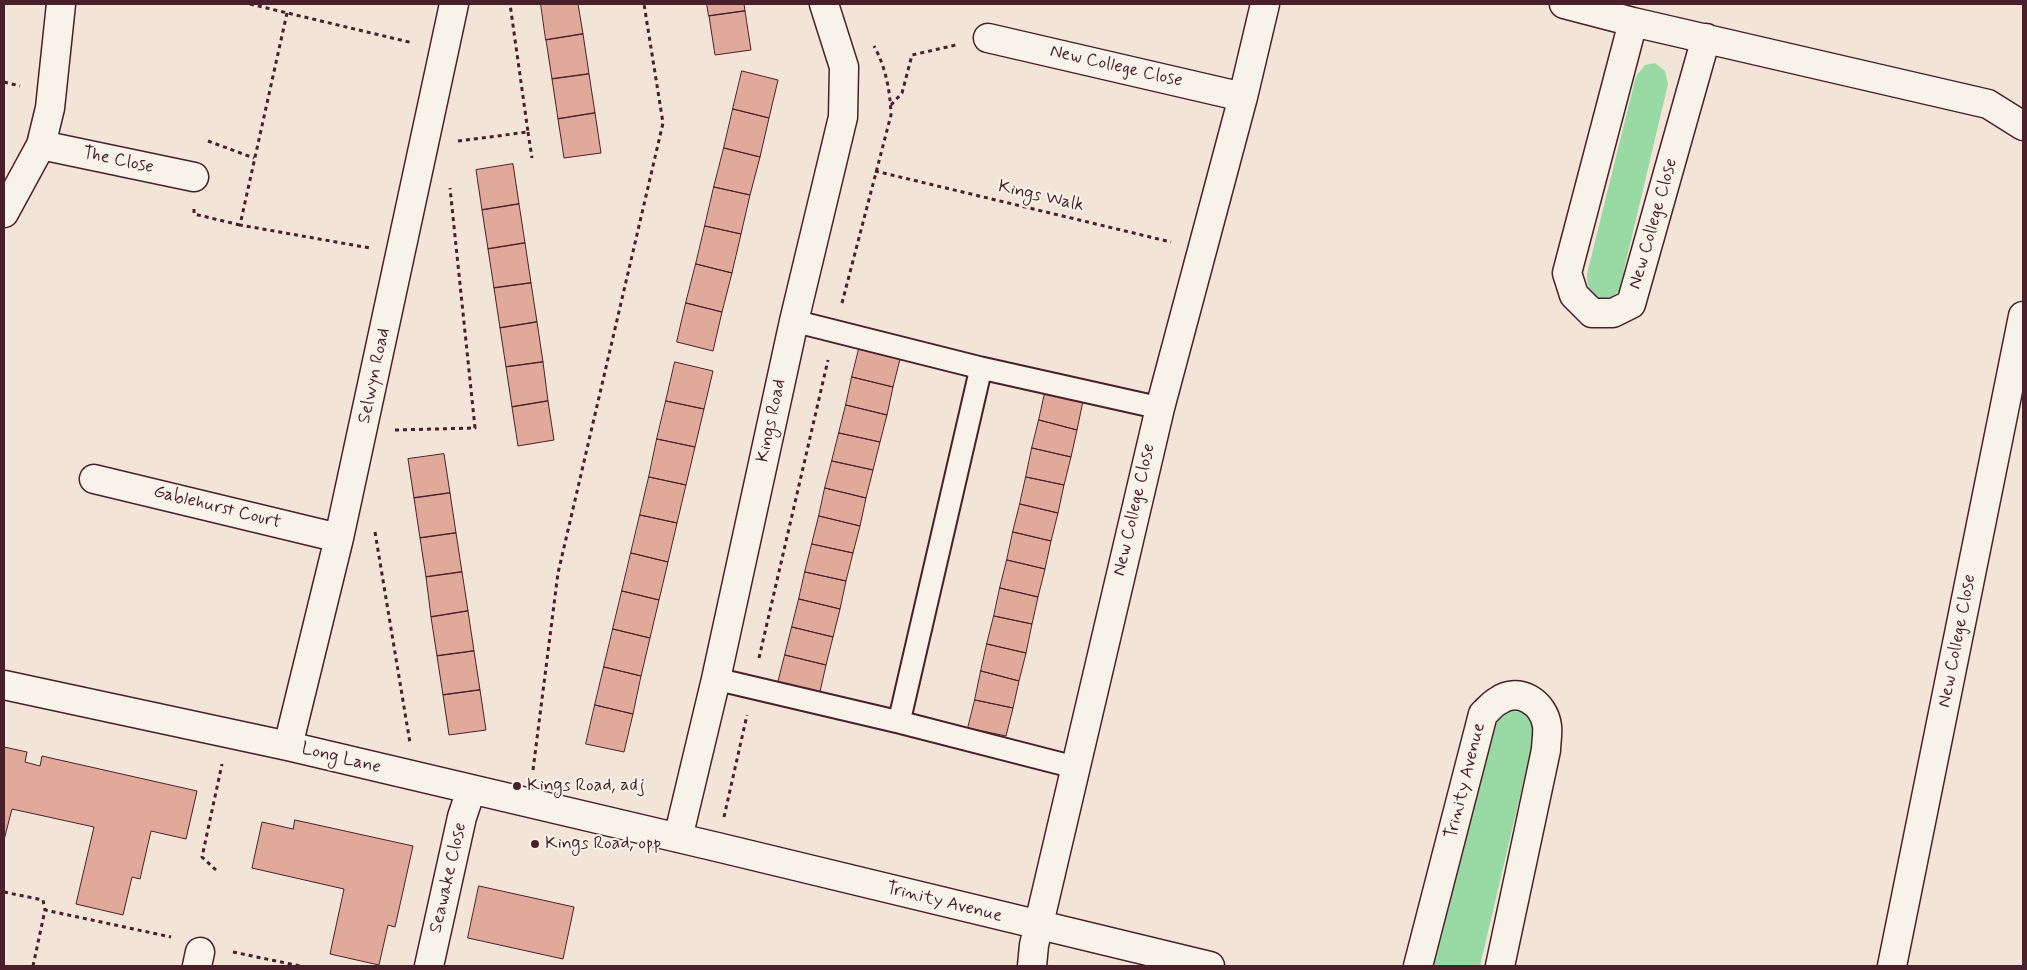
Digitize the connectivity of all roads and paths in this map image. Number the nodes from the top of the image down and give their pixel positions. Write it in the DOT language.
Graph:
graph roads {
  1 [pos="61,4"];
  2 [pos="250,4"];
  3 [pos="454,4"];
  4 [pos="510,4"];
  5 [pos="644,4"];
  6 [pos="824,4"];
  7 [pos="1264,4"];
  8 [pos="1564,4"];
  9 [pos="287,13"];
  10 [pos="1633,22"];
  11 [pos="988,38"];
  12 [pos="1706,38"];
  13 [pos="872,42"];
  14 [pos="444,51"];
  15 [pos="1243,97"];
  16 [pos="891,106"];
  17 [pos="2023,126"];
  18 [pos="528,132"];
  19 [pos="208,141"];
  20 [pos="452,142"];
  21 [pos="41,144"];
  22 [pos="254,158"];
  23 [pos="532,158"];
  24 [pos="875,171"];
  25 [pos="194,177"];
  26 [pos="449,184"];
  27 [pos="4,214"];
  28 [pos="1201,249"];
  29 [pos="402,253"];
  30 [pos="2023,316"];
  31 [pos="794,321"];
  32 [pos="834,331"];
  33 [pos="981,368"];
  34 [pos="1160,408"];
  35 [pos="393,430"];
  36 [pos="94,478"];
  37 [pos="374,524"];
  38 [pos="339,538"];
  39 [pos="716,679"];
  40 [pos="4,685"];
  41 [pos="753,688"];
  42 [pos="899,722"];
  43 [pos="230,734"];
  44 [pos="288,746"];
  45 [pos="411,748"];
  46 [pos="1074,767"];
  47 [pos="471,790"];
  48 [pos="526,803"];
  49 [pos="678,838"];
  50 [pos="717,847"];
  51 [pos="216,870"];
  52 [pos="4,892"];
  53 [pos="45,910"];
  54 [pos="1040,927"];
  55 [pos="198,959"];
  56 [pos="33,966"];
  57 [pos="300,966"];
  58 [pos="429,966"];
  59 [pos="1032,966"];
  60 [pos="1210,966"];
  61 [pos="1418,966"];
  62 [pos="1500,966"];
  63 [pos="1892,966"];
  1 -- 21 [label="street"];
  2 -- 9 [label="path"];
  3 -- 14 [label="street, Selwyn Road"];
  4 -- 18 [label="path"];
  5 -- 48 [label="path"];
  6 -- 31 [label="street, Kings Road"];
  7 -- 15 [label="street, New College Close"];
  8 -- 10 [label="street"];
  9 -- 14 [label="path"];
  9 -- 22 [label="path"];
  10 -- 12 [label="street"];
  10 -- 12 [label="street, New College Close"];
  11 -- 15 [label="street, New College Close"];
  11 -- 16 [label="path"];
  12 -- 17 [label="street"];
  13 -- 16 [label="path"];
  14 -- 29 [label="street, Selwyn Road"];
  15 -- 28 [label="street, New College Close"];
  16 -- 24 [label="path"];
  18 -- 20 [label="path"];
  18 -- 23 [label="path"];
  19 -- 22 [label="path"];
  21 -- 25 [label="street, The Close"];
  21 -- 27 [label="street"];
  22 -- 29 [label="path"];
  24 -- 28 [label="path, Kings Walk"];
  24 -- 32 [label="path"];
  26 -- 35 [label="path"];
  28 -- 34 [label="street, New College Close"];
  29 -- 38 [label="street, Selwyn Road"];
  30 -- 63 [label="street, New College Close"];
  31 -- 32 [label="lane"];
  31 -- 39 [label="street, Kings Road"];
  32 -- 33 [label="lane"];
  32 -- 41 [label="path"];
  33 -- 34 [label="lane"];
  33 -- 42 [label="lane"];
  34 -- 46 [label="street, New College Close"];
  36 -- 38 [label="street, Gablehurst Court"];
  37 -- 45 [label="path"];
  38 -- 44 [label="street, Selwyn Road"];
  39 -- 41 [label="lane"];
  39 -- 49 [label="street, Kings Road"];
  40 -- 43 [label="street, Long Lane"];
  41 -- 42 [label="lane"];
  41 -- 50 [label="path"];
  42 -- 46 [label="lane"];
  43 -- 44 [label="street, Long Lane"];
  43 -- 51 [label="path"];
  44 -- 47 [label="street, Long Lane"];
  46 -- 54 [label="street, New College Close"];
  47 -- 48 [label="street, Long Lane"];
  47 -- 58 [label="street, Seawake Close"];
  48 -- 49 [label="street, Long Lane"];
  49 -- 50 [label="street, Trinity Avenue"];
  50 -- 54 [label="street, Trinity Avenue"];
  52 -- 53 [label="path"];
  53 -- 55 [label="path"];
  53 -- 56 [label="path"];
  54 -- 59 [label="street, New College Close"];
  54 -- 60 [label="street, Trinity Avenue"];
  55 -- 57 [label="path"];
  61 -- 62 [label="street, Trinity Avenue"];
}
